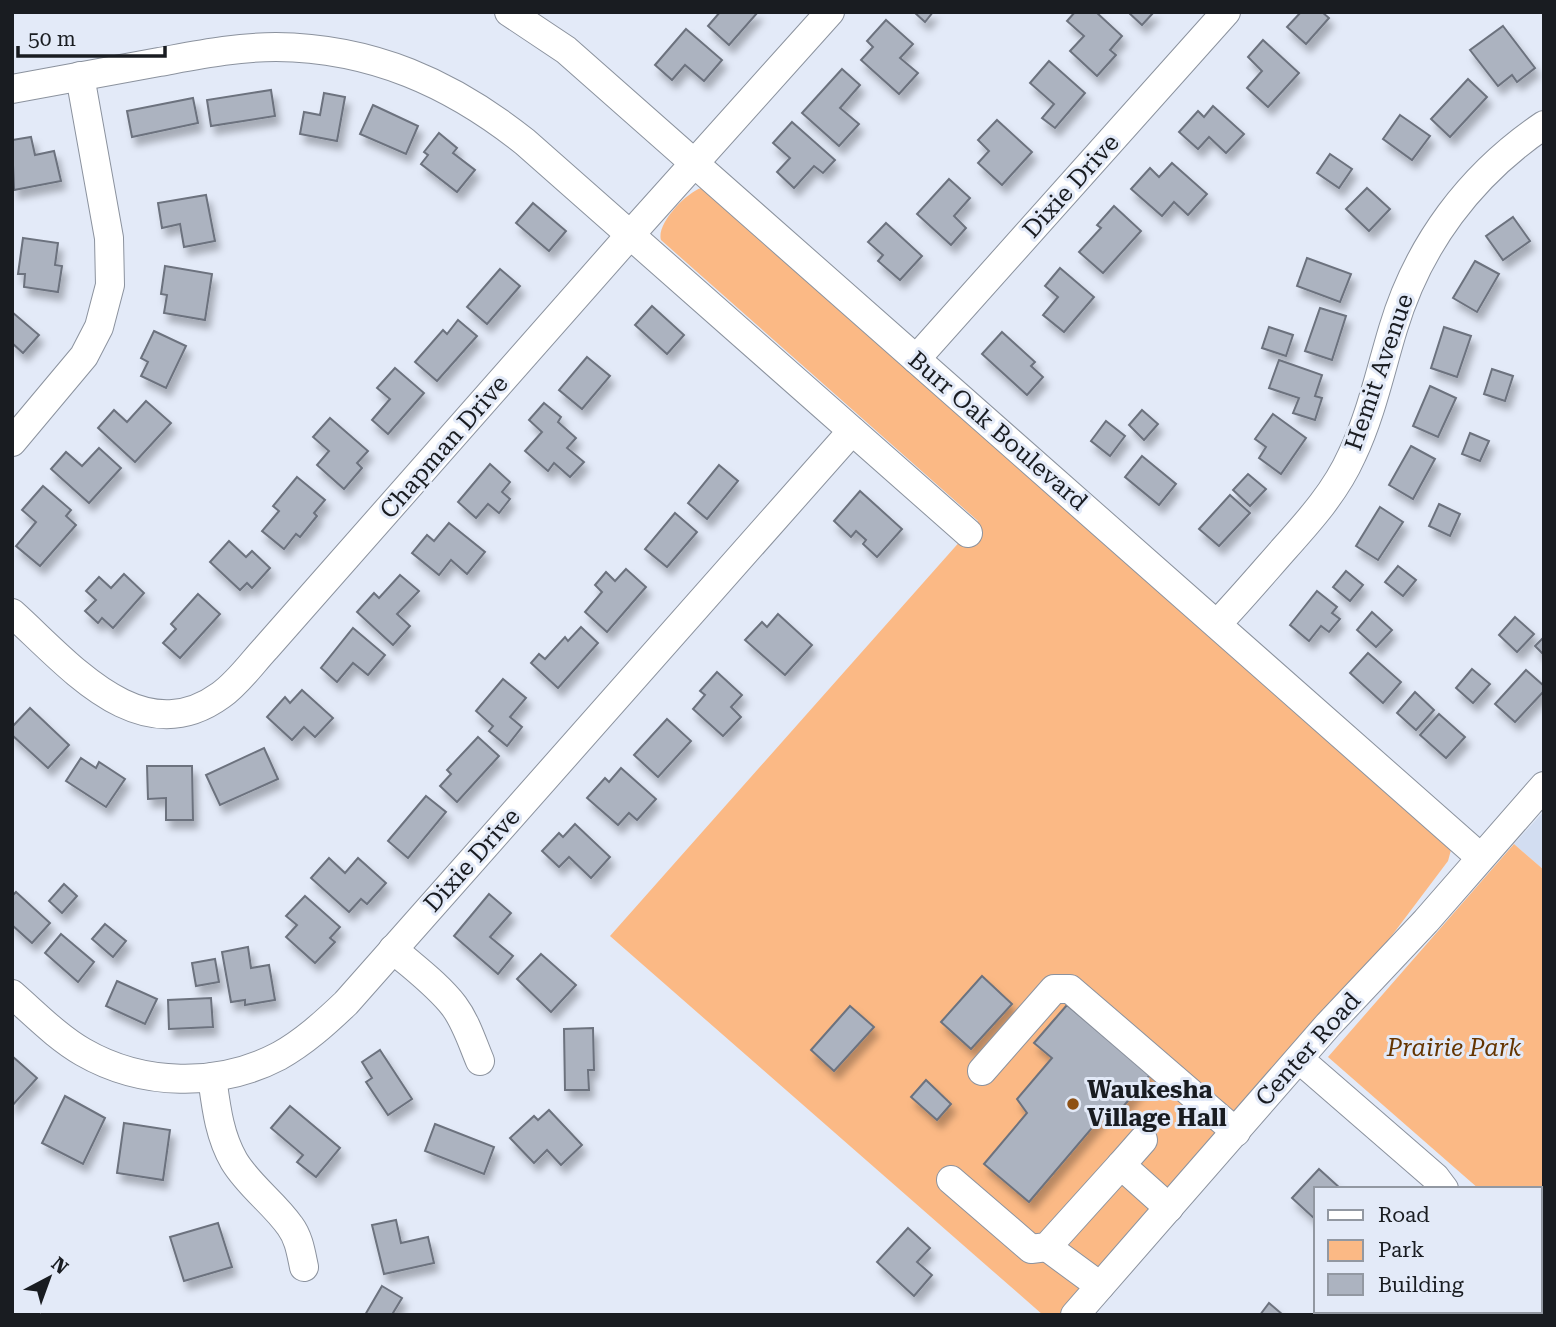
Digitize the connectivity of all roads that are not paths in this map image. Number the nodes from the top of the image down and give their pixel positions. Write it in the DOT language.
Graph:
graph roads {
  1 [pos="509,12"];
  2 [pos="830,12"];
  3 [pos="1226,12"];
  4 [pos="80,76"];
  5 [pos="12,89"];
  6 [pos="1544,125"];
  7 [pos="696,164"];
  8 [pos="630,235"];
  9 [pos="916,359"];
  10 [pos="852,431"];
  11 [pos="12,442"];
  12 [pos="968,533"];
  13 [pos="12,613"];
  14 [pos="1217,624"];
  15 [pos="1539,801"];
  16 [pos="1480,857"];
  17 [pos="393,949"];
  18 [pos="12,994"];
  19 [pos="1299,1059"];
  20 [pos="480,1061"];
  21 [pos="982,1071"];
  22 [pos="212,1077"];
  23 [pos="1236,1132"];
  24 [pos="1143,1140"];
  25 [pos="1121,1165"];
  26 [pos="951,1180"];
  27 [pos="1442,1187"];
  28 [pos="1168,1208"];
  29 [pos="1047,1247"];
  30 [pos="304,1267"];
  31 [pos="1100,1286"];
  32 [pos="1075,1315"];
  1 -- 7 [label="street, Burr Oak Boulevard"];
  2 -- 7 [label="street, Chapman Drive"];
  3 -- 9 [label="street, Dixie Drive"];
  4 -- 5 [label="street"];
  4 -- 8 [label="street"];
  4 -- 11 [label="street"];
  6 -- 14 [label="street, Hemit Avenue"];
  7 -- 8 [label="street, Chapman Drive"];
  7 -- 9 [label="street, Burr Oak Boulevard"];
  8 -- 10 [label="street"];
  8 -- 13 [label="street, Chapman Drive"];
  9 -- 14 [label="street, Burr Oak Boulevard"];
  10 -- 12 [label="street"];
  10 -- 17 [label="street, Dixie Drive"];
  14 -- 16 [label="street, Burr Oak Boulevard"];
  15 -- 16 [label="street, Center Road"];
  16 -- 19 [label="street, Center Road"];
  17 -- 20 [label="street"];
  17 -- 22 [label="street, Dixie Drive"];
  18 -- 22 [label="street, Dixie Drive"];
  19 -- 23 [label="street, Center Road"];
  19 -- 27 [label="street"];
  21 -- 23 [label="street"];
  22 -- 30 [label="street"];
  23 -- 28 [label="street, Center Road"];
  24 -- 25 [label="street"];
  25 -- 28 [label="street"];
  25 -- 29 [label="street"];
  26 -- 29 [label="street"];
  28 -- 31 [label="street, Center Road"];
  29 -- 31 [label="street"];
  31 -- 32 [label="street, Center Road"];
}
